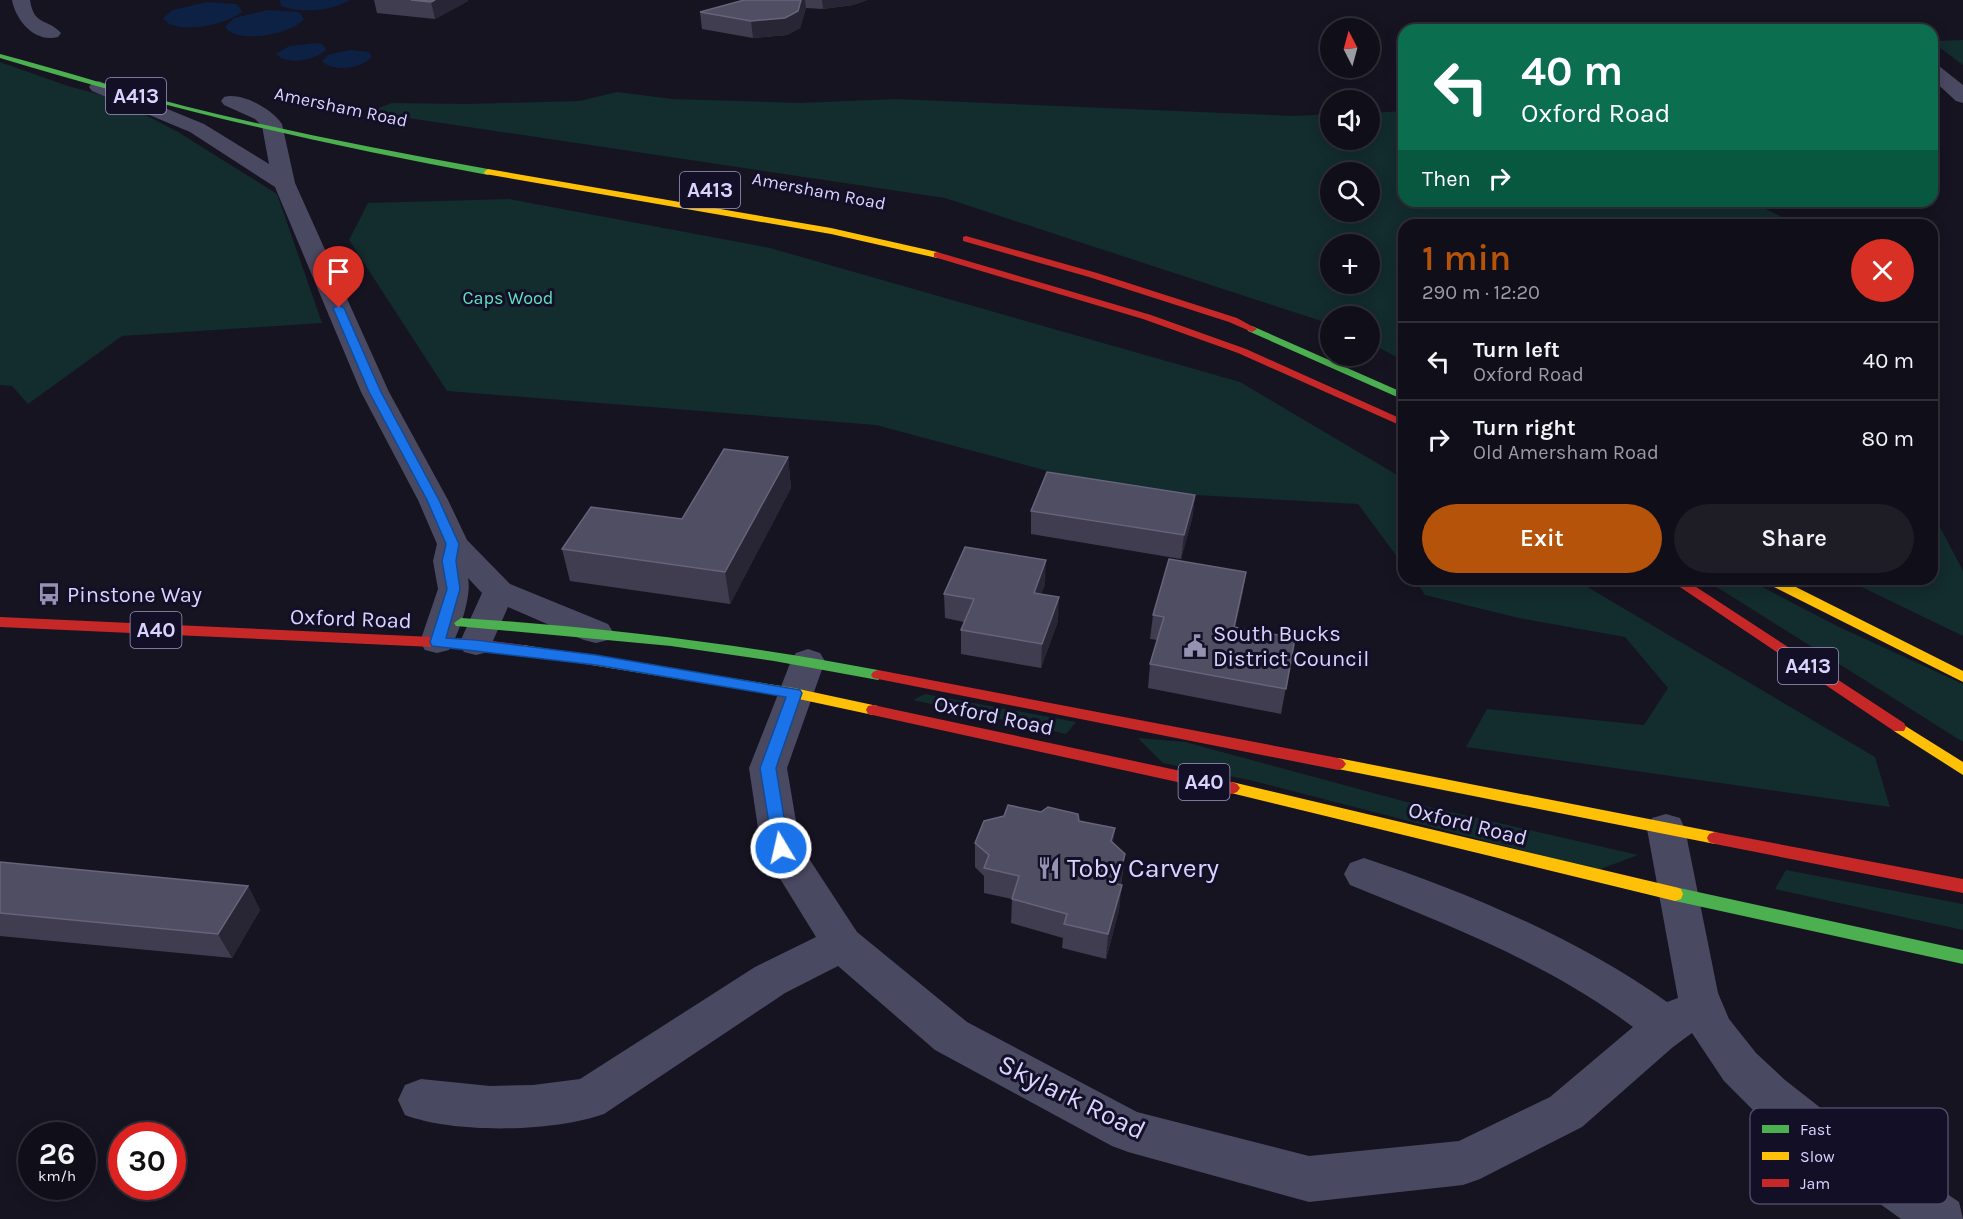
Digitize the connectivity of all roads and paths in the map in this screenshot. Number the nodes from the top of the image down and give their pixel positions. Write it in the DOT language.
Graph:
graph roads {
  1 [pos="21,0"];
  2 [pos="52,33"];
  3 [pos="0,56"];
  4 [pos="1938,74"];
  5 [pos="99,87"];
  6 [pos="1963,97"];
  7 [pos="225,99"];
  8 [pos="275,121"];
  9 [pos="284,183"];
  10 [pos="948,234"];
  11 [pos="1398,394"];
  12 [pos="1398,421"];
  13 [pos="453,544"];
  14 [pos="1684,585"];
  15 [pos="1781,585"];
  16 [pos="499,591"];
  17 [pos="0,622"];
  18 [pos="438,629"];
  19 [pos="596,632"];
  20 [pos="480,634"];
  21 [pos="801,677"];
  22 [pos="1963,677"];
  23 [pos="1099,716"];
  24 [pos="1109,750"];
  25 [pos="1963,769"];
  26 [pos="1666,829"];
  27 [pos="1364,874"];
  28 [pos="1963,886"];
  29 [pos="1678,895"];
  30 [pos="842,944"];
  31 [pos="1963,957"];
  32 [pos="1686,1018"];
  33 [pos="421,1100"];
  34 [pos="1786,1108"];
  35 [pos="1921,1204"];
  36 [pos="1942,1219"];
  1 -- 2 [label="street"];
  3 -- 5 [label="main road, A413"];
  4 -- 6 [label="street"];
  5 -- 8 [label="main road, A413"];
  5 -- 9 [label="street"];
  7 -- 8 [label="street"];
  8 -- 9 [label="street"];
  8 -- 12 [label="main road, A413"];
  9 -- 13 [label="street"];
  10 -- 11 [label="main road"];
  13 -- 16 [label="street"];
  13 -- 18 [label="street"];
  14 -- 25 [label="main road, A413"];
  15 -- 22 [label="main road, A413"];
  16 -- 19 [label="street"];
  16 -- 20 [label="street"];
  17 -- 18 [label="main road, Oxford Road / A40"];
  18 -- 20 [label="main road, Oxford Road / A40"];
  18 -- 20 [label="main road, A40"];
  19 -- 20 [label="main road, A40"];
  19 -- 21 [label="main road, A40"];
  20 -- 21 [label="main road, Oxford Road / A40"];
  21 -- 23 [label="main road, A40"];
  21 -- 24 [label="main road, Oxford Road / A40"];
  21 -- 30 [label="street, Skylark Road"];
  23 -- 24 [label="main road"];
  23 -- 26 [label="main road, A40"];
  24 -- 29 [label="main road, Oxford Road / A40"];
  26 -- 28 [label="main road, A40"];
  26 -- 29 [label="street"];
  27 -- 32 [label="street"];
  29 -- 31 [label="main road, Oxford Road / A40"];
  29 -- 32 [label="street"];
  30 -- 32 [label="street, Skylark Road"];
  30 -- 33 [label="street"];
  32 -- 34 [label="street"];
  35 -- 36 [label="street"];
}
